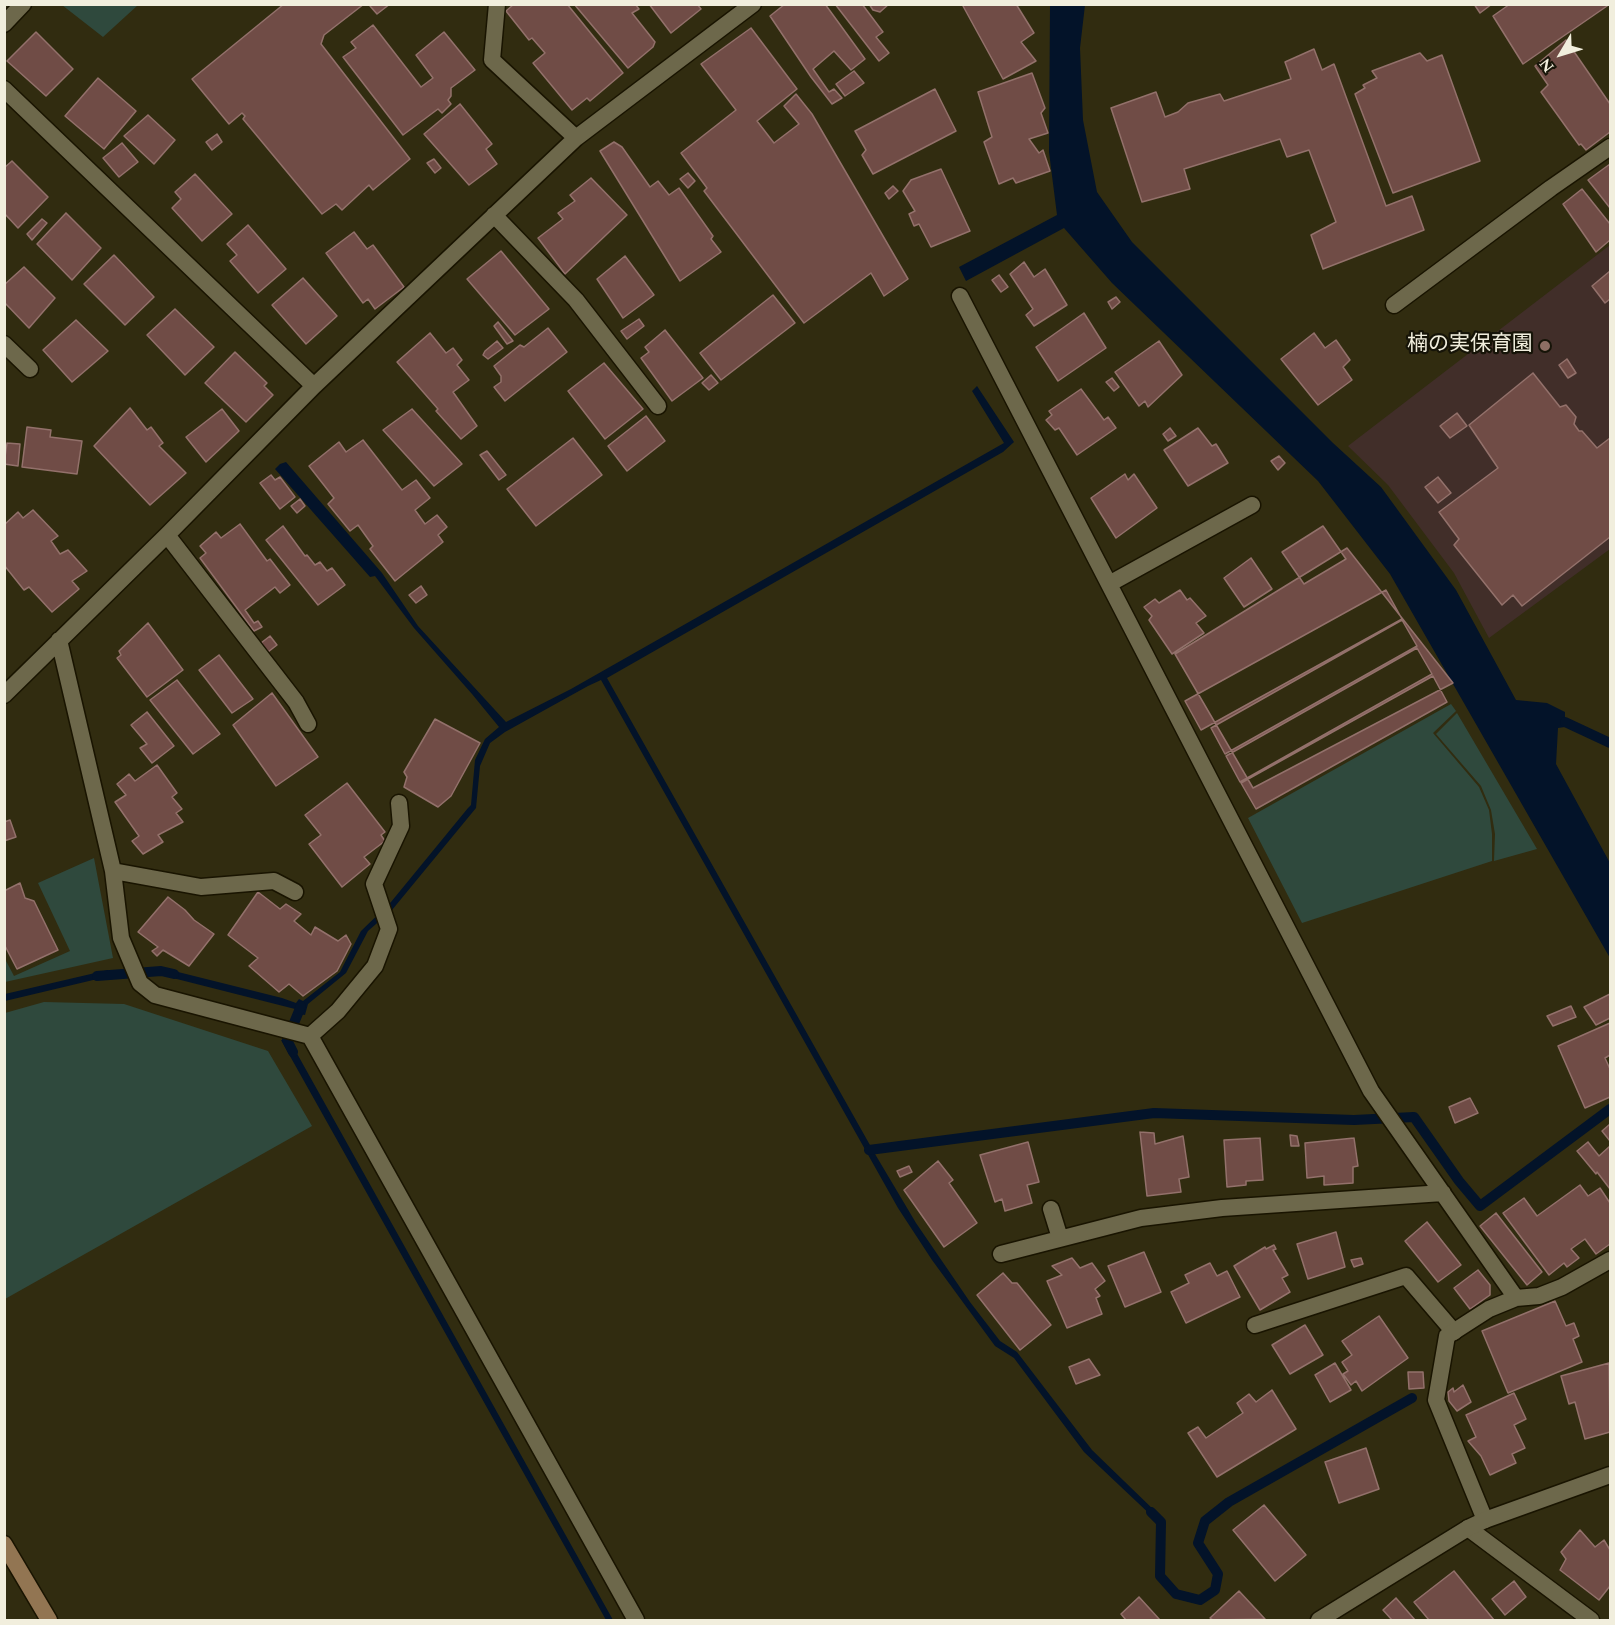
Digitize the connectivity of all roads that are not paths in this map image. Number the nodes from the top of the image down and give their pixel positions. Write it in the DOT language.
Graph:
graph roads {
  1 [pos="23,4"];
  2 [pos="497,4"];
  3 [pos="753,4"];
  4 [pos="4,24"];
  5 [pos="4,89"];
  6 [pos="576,138"];
  7 [pos="1611,147"];
  8 [pos="494,216"];
  9 [pos="960,296"];
  10 [pos="1394,305"];
  11 [pos="4,344"];
  12 [pos="30,369"];
  13 [pos="314,386"];
  14 [pos="658,406"];
  15 [pos="1252,505"];
  16 [pos="167,535"];
  17 [pos="1109,584"];
  18 [pos="59,640"];
  19 [pos="4,695"];
  20 [pos="308,724"];
  21 [pos="399,803"];
  22 [pos="113,871"];
  23 [pos="295,892"];
  24 [pos="310,1036"];
  25 [pos="1443,1193"];
  26 [pos="1051,1209"];
  27 [pos="1060,1238"];
  28 [pos="1001,1254"];
  29 [pos="1611,1260"];
  30 [pos="1516,1298"];
  31 [pos="1255,1325"];
  32 [pos="1454,1332"];
  33 [pos="1611,1475"];
  34 [pos="1485,1520"];
  35 [pos="1468,1528"];
  36 [pos="4,1544"];
  37 [pos="49,1620"];
  38 [pos="636,1620"];
  39 [pos="1319,1620"];
  40 [pos="1591,1620"];
  1 -- 4 [label="street"];
  2 -- 6 [label="street"];
  3 -- 6 [label="street"];
  5 -- 13 [label="street"];
  6 -- 8 [label="street"];
  7 -- 10 [label="street"];
  8 -- 13 [label="street"];
  8 -- 14 [label="street"];
  9 -- 17 [label="street"];
  11 -- 12 [label="street"];
  13 -- 16 [label="street"];
  15 -- 17 [label="street"];
  16 -- 18 [label="street"];
  16 -- 20 [label="street"];
  17 -- 25 [label="street"];
  18 -- 19 [label="street"];
  18 -- 22 [label="street"];
  21 -- 24 [label="street"];
  22 -- 23 [label="street"];
  22 -- 24 [label="street"];
  24 -- 38 [label="street"];
  25 -- 27 [label="street"];
  25 -- 30 [label="street"];
  26 -- 27 [label="street"];
  27 -- 28 [label="street"];
  29 -- 30 [label="street"];
  30 -- 32 [label="street"];
  31 -- 32 [label="street"];
  32 -- 34 [label="street"];
  33 -- 34 [label="street"];
  34 -- 35 [label="street"];
  35 -- 39 [label="street"];
  35 -- 40 [label="street"];
  36 -- 37 [label="main road"];
}
